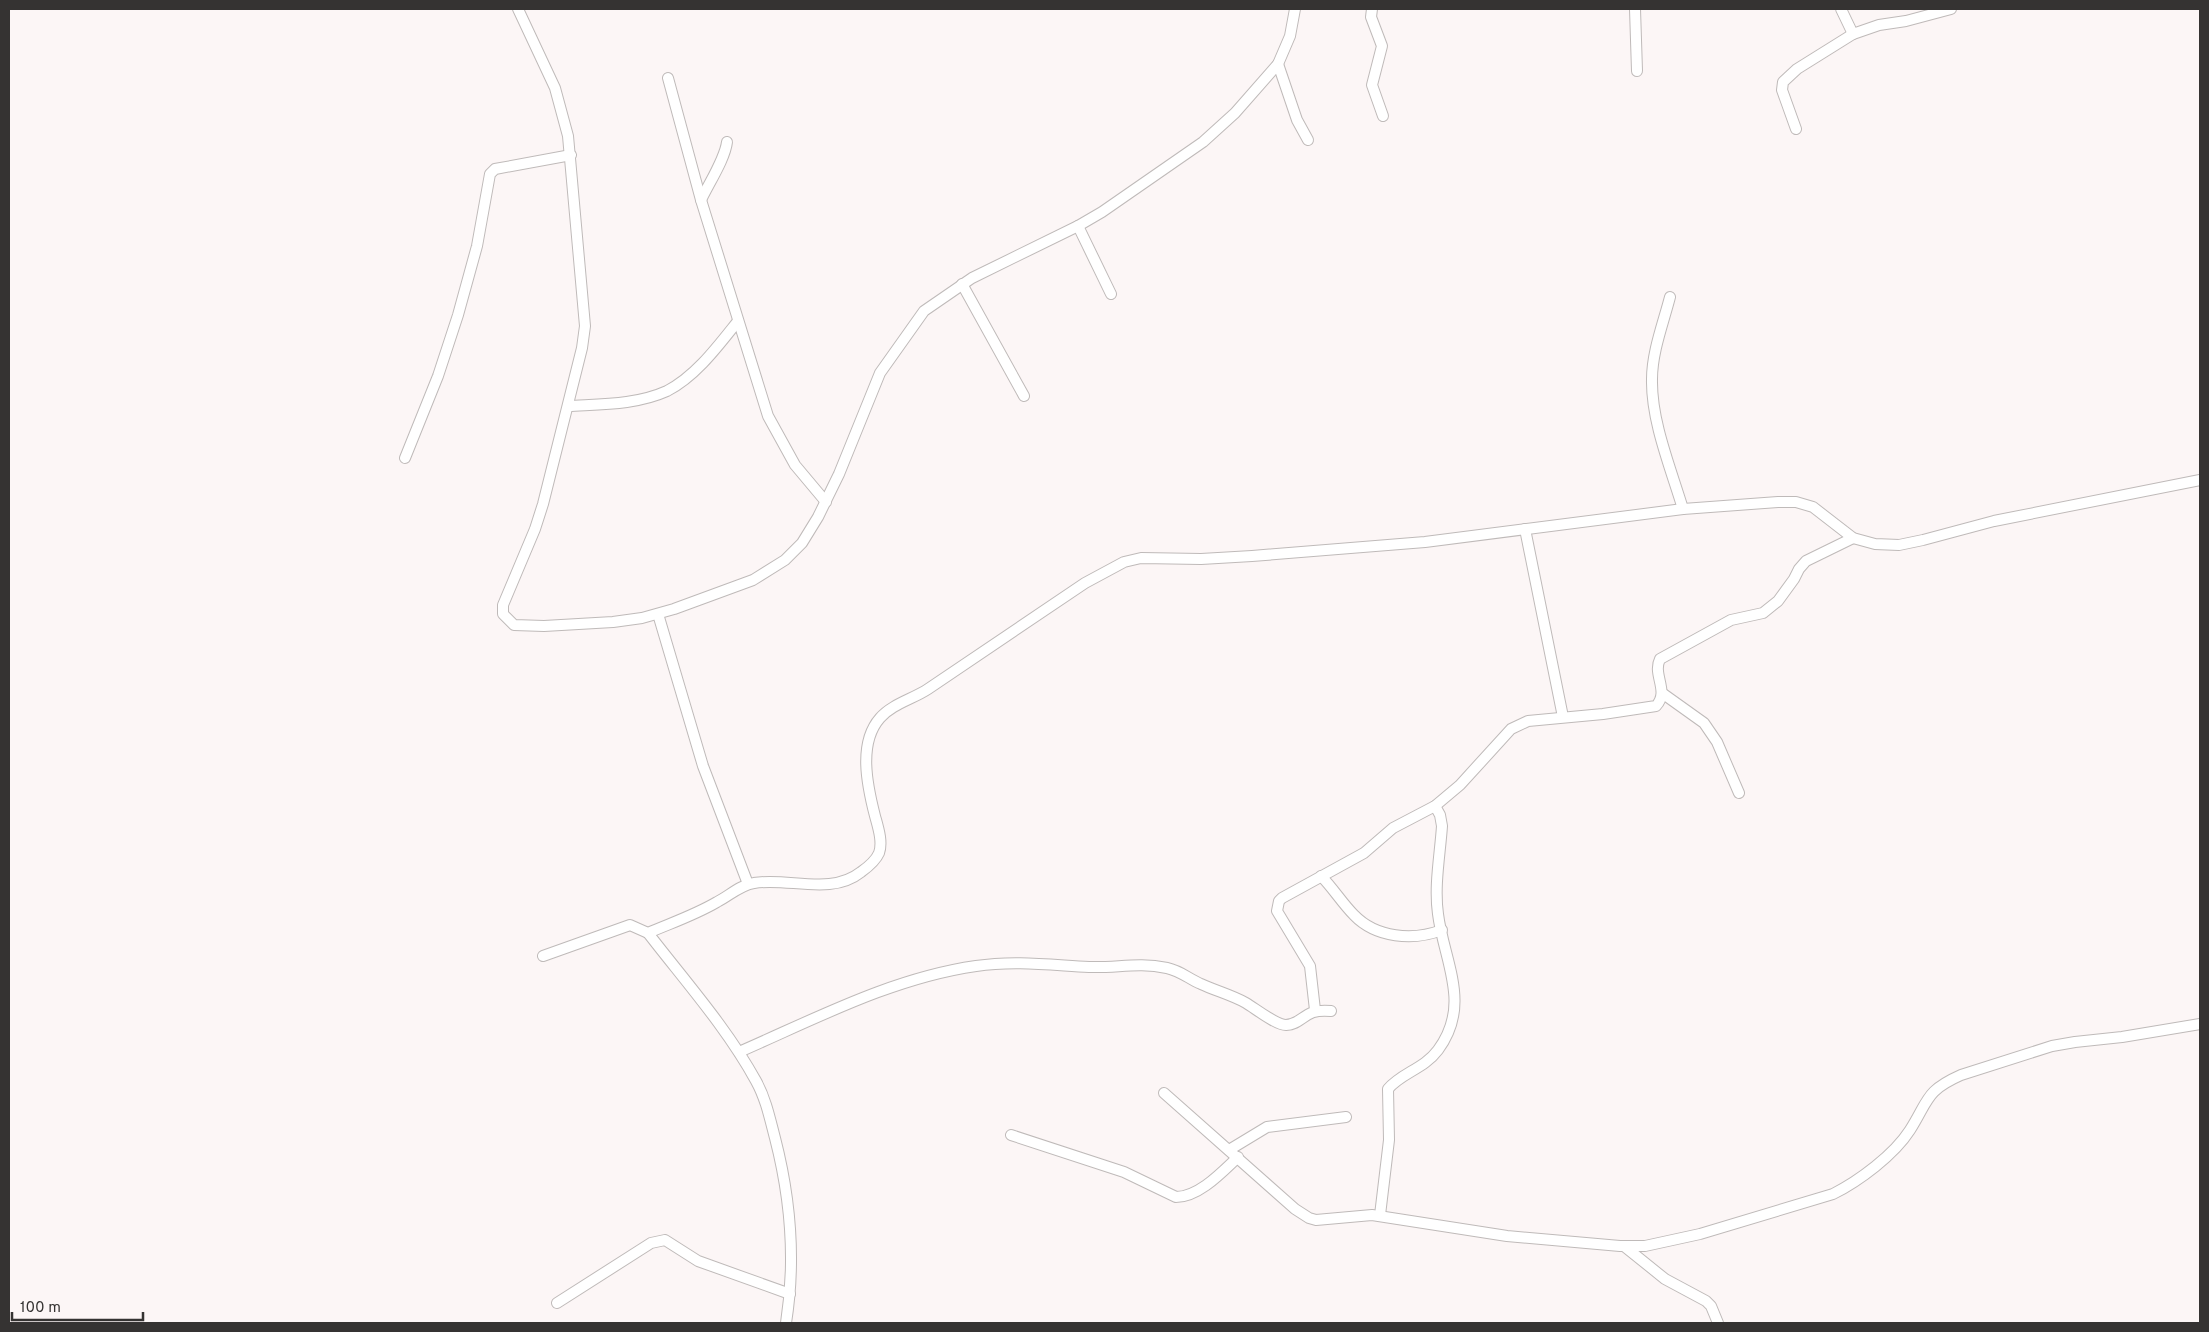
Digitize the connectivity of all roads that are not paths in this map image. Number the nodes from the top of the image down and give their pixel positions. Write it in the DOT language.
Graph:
graph roads {
  1 [pos="518,9"];
  2 [pos="1295,9"];
  3 [pos="1372,9"];
  4 [pos="1635,9"];
  5 [pos="1841,9"];
  6 [pos="1951,9"];
  7 [pos="1853,34"];
  8 [pos="1278,64"];
  9 [pos="1637,71"];
  10 [pos="668,78"];
  11 [pos="1383,116"];
  12 [pos="1796,129"];
  13 [pos="1308,140"];
  14 [pos="727,142"];
  15 [pos="571,155"];
  16 [pos="702,200"];
  17 [pos="1078,226"];
  18 [pos="962,284"];
  19 [pos="1111,294"];
  20 [pos="1670,297"];
  21 [pos="738,321"];
  22 [pos="1024,396"];
  23 [pos="568,406"];
  24 [pos="405,458"];
  25 [pos="2200,480"];
  26 [pos="826,502"];
  27 [pos="1683,509"];
  28 [pos="1525,529"];
  29 [pos="1853,538"];
  30 [pos="658,614"];
  31 [pos="1662,693"];
  32 [pos="1563,717"];
  33 [pos="1739,793"];
  34 [pos="1435,806"];
  35 [pos="1321,876"];
  36 [pos="748,884"];
  37 [pos="1442,930"];
  38 [pos="648,933"];
  39 [pos="543,956"];
  40 [pos="1315,1010"];
  41 [pos="1331,1011"];
  42 [pos="2200,1024"];
  43 [pos="739,1052"];
  44 [pos="1164,1093"];
  45 [pos="1346,1117"];
  46 [pos="1011,1135"];
  47 [pos="1229,1150"];
  48 [pos="1238,1158"];
  49 [pos="1380,1215"];
  50 [pos="1624,1246"];
  51 [pos="790,1294"];
  52 [pos="557,1303"];
  53 [pos="786,1323"];
  54 [pos="1718,1323"];
  1 -- 15 [label="street"];
  2 -- 8 [label="street"];
  3 -- 11 [label="street"];
  4 -- 9 [label="street"];
  5 -- 7 [label="street"];
  6 -- 7 [label="street"];
  7 -- 12 [label="street"];
  8 -- 13 [label="street"];
  8 -- 17 [label="street"];
  10 -- 16 [label="street"];
  14 -- 16 [label="street"];
  15 -- 23 [label="street"];
  15 -- 24 [label="street"];
  16 -- 21 [label="street"];
  17 -- 18 [label="street"];
  17 -- 19 [label="street"];
  18 -- 22 [label="street"];
  18 -- 26 [label="street"];
  20 -- 27 [label="street"];
  21 -- 23 [label="street"];
  21 -- 26 [label="street"];
  23 -- 30 [label="street"];
  25 -- 29 [label="street"];
  26 -- 30 [label="street"];
  27 -- 28 [label="street"];
  27 -- 29 [label="street"];
  28 -- 32 [label="street"];
  28 -- 36 [label="street"];
  29 -- 31 [label="street"];
  30 -- 36 [label="street"];
  31 -- 32 [label="street"];
  31 -- 33 [label="street"];
  32 -- 34 [label="street"];
  34 -- 35 [label="street"];
  34 -- 37 [label="street"];
  35 -- 37 [label="street"];
  35 -- 40 [label="street"];
  36 -- 38 [label="street"];
  37 -- 49 [label="street"];
  38 -- 39 [label="street"];
  38 -- 43 [label="street"];
  40 -- 41 [label="street"];
  40 -- 43 [label="street"];
  42 -- 50 [label="street"];
  43 -- 51 [label="street"];
  44 -- 47 [label="street"];
  45 -- 47 [label="street"];
  46 -- 48 [label="street"];
  47 -- 48 [label="street"];
  48 -- 49 [label="street"];
  49 -- 50 [label="street"];
  50 -- 54 [label="street"];
  51 -- 52 [label="street"];
  51 -- 53 [label="street"];
}
